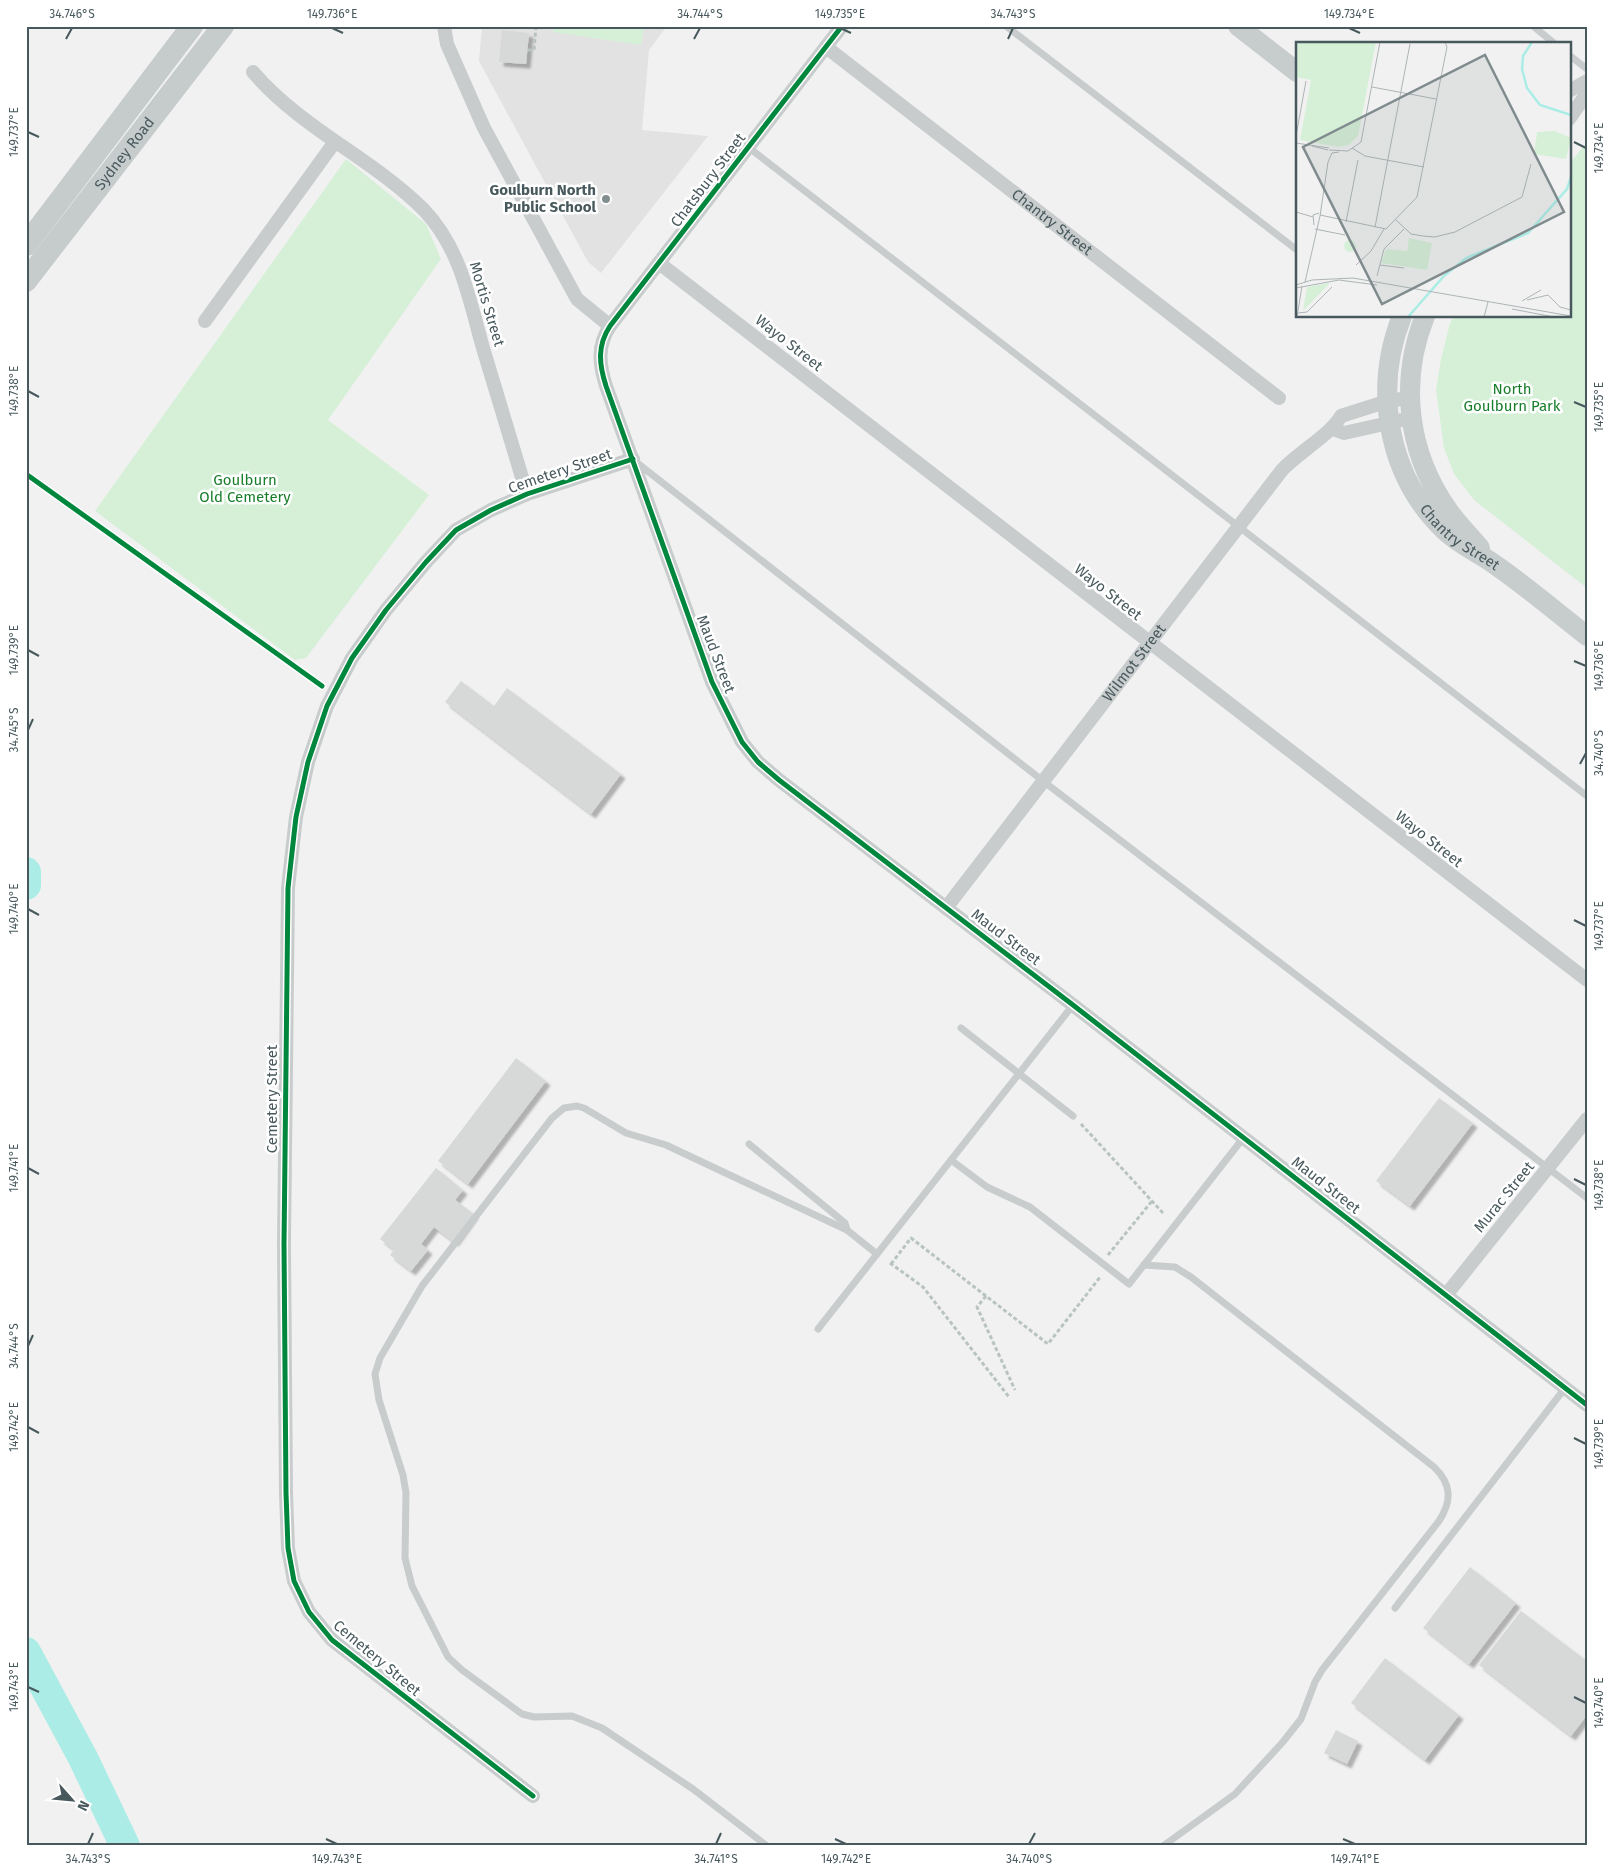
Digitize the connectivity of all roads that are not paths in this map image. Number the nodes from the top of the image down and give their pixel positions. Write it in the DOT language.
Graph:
graph roads {
  1 [pos="192,26"];
  2 [pos="223,26"];
  3 [pos="444,26"];
  4 [pos="842,26"];
  5 [pos="1006,26"];
  6 [pos="1238,26"];
  7 [pos="1260,26"];
  8 [pos="1532,26"];
  9 [pos="1552,42"];
  10 [pos="826,47"];
  11 [pos="1296,54"];
  12 [pos="1570,56"];
  13 [pos="1587,69"];
  14 [pos="1296,71"];
  15 [pos="253,72"];
  16 [pos="1587,81"];
  17 [pos="1570,90"];
  18 [pos="1587,93"];
  19 [pos="1570,118"];
  20 [pos="334,143"];
  21 [pos="748,147"];
  22 [pos="26,245"];
  23 [pos="1296,249"];
  24 [pos="659,263"];
  25 [pos="26,281"];
  26 [pos="1398,318"];
  27 [pos="1424,318"];
  28 [pos="205,321"];
  29 [pos="610,326"];
  30 [pos="600,352"];
  31 [pos="1279,398"];
  32 [pos="1409,398"];
  33 [pos="1388,401"];
  34 [pos="1411,418"];
  35 [pos="1390,422"];
  36 [pos="1333,429"];
  37 [pos="633,459"];
  38 [pos="527,494"];
  39 [pos="1237,527"];
  40 [pos="1495,564"];
  41 [pos="1587,636"];
  42 [pos="1149,644"];
  43 [pos="1043,781"];
  44 [pos="1587,796"];
  45 [pos="946,908"];
  46 [pos="1587,980"];
  47 [pos="1073,1005"];
  48 [pos="961,1028"];
  49 [pos="1019,1074"];
  50 [pos="1073,1116"];
  51 [pos="1587,1118"];
  52 [pos="1244,1137"];
  53 [pos="748,1144"];
  54 [pos="951,1160"];
  55 [pos="1548,1168"];
  56 [pos="1587,1198"];
  57 [pos="847,1230"];
  58 [pos="877,1254"];
  59 [pos="1144,1265"];
  60 [pos="1446,1295"];
  61 [pos="818,1329"];
  62 [pos="1565,1388"];
  63 [pos="1587,1405"];
  64 [pos="1395,1608"];
  65 [pos="533,1796"];
  66 [pos="767,1846"];
  67 [pos="1163,1846"];
  1 -- 22 [label="main road, Sydney Road"];
  2 -- 25 [label="main road, Sydney Road"];
  3 -- 29 [label="street"];
  4 -- 10 [label="street, Chatsbury Street"];
  5 -- 23 [label="lane"];
  6 -- 14 [label="main road"];
  7 -- 11 [label="main road"];
  8 -- 9 [label="lane"];
  10 -- 21 [label="street, Chatsbury Street"];
  10 -- 31 [label="street, Chantry Street"];
  12 -- 13 [label="lane"];
  15 -- 20 [label="street, Mortis Street"];
  16 -- 17 [label="street"];
  18 -- 19 [label="street"];
  20 -- 28 [label="street"];
  20 -- 38 [label="street, Mortis Street"];
  21 -- 24 [label="street, Chatsbury Street"];
  21 -- 39 [label="lane"];
  24 -- 29 [label="street, Chatsbury Street"];
  24 -- 42 [label="street, Wayo Street"];
  26 -- 33 [label="main road"];
  27 -- 32 [label="main road"];
  29 -- 30 [label="street, Chatsbury Street"];
  30 -- 37 [label="street, Maud Street"];
  32 -- 33 [label="street, Wilmot Street"];
  32 -- 34 [label="main road"];
  33 -- 35 [label="main road, Chantry Street"];
  33 -- 36 [label="street, Wilmot Street"];
  34 -- 35 [label="street"];
  34 -- 40 [label="main road"];
  35 -- 36 [label="street"];
  35 -- 40 [label="main road, Chantry Street"];
  36 -- 39 [label="street, Wilmot Street"];
  37 -- 38 [label="street, Cemetery Street"];
  37 -- 43 [label="lane"];
  37 -- 45 [label="street, Maud Street"];
  38 -- 65 [label="street, Cemetery Street"];
  39 -- 42 [label="street, Wilmot Street"];
  39 -- 44 [label="lane"];
  40 -- 41 [label="main road, Chantry Street"];
  42 -- 43 [label="street, Wilmot Street"];
  42 -- 46 [label="street, Wayo Street"];
  43 -- 45 [label="street, Wilmot Street"];
  43 -- 55 [label="lane"];
  45 -- 47 [label="street, Maud Street"];
  47 -- 49 [label="lane"];
  47 -- 52 [label="street, Maud Street"];
  48 -- 49 [label="lane"];
  49 -- 50 [label="lane"];
  49 -- 54 [label="lane"];
  51 -- 55 [label="street, Murac Street"];
  52 -- 59 [label="lane"];
  52 -- 60 [label="street, Maud Street"];
  53 -- 57 [label="lane"];
  54 -- 58 [label="lane"];
  54 -- 59 [label="lane"];
  55 -- 56 [label="lane"];
  55 -- 60 [label="street, Murac Street"];
  57 -- 58 [label="lane"];
  57 -- 66 [label="lane"];
  58 -- 61 [label="lane"];
  59 -- 67 [label="lane"];
  60 -- 62 [label="street, Maud Street"];
  62 -- 63 [label="street, Maud Street"];
  62 -- 64 [label="lane"];
}
